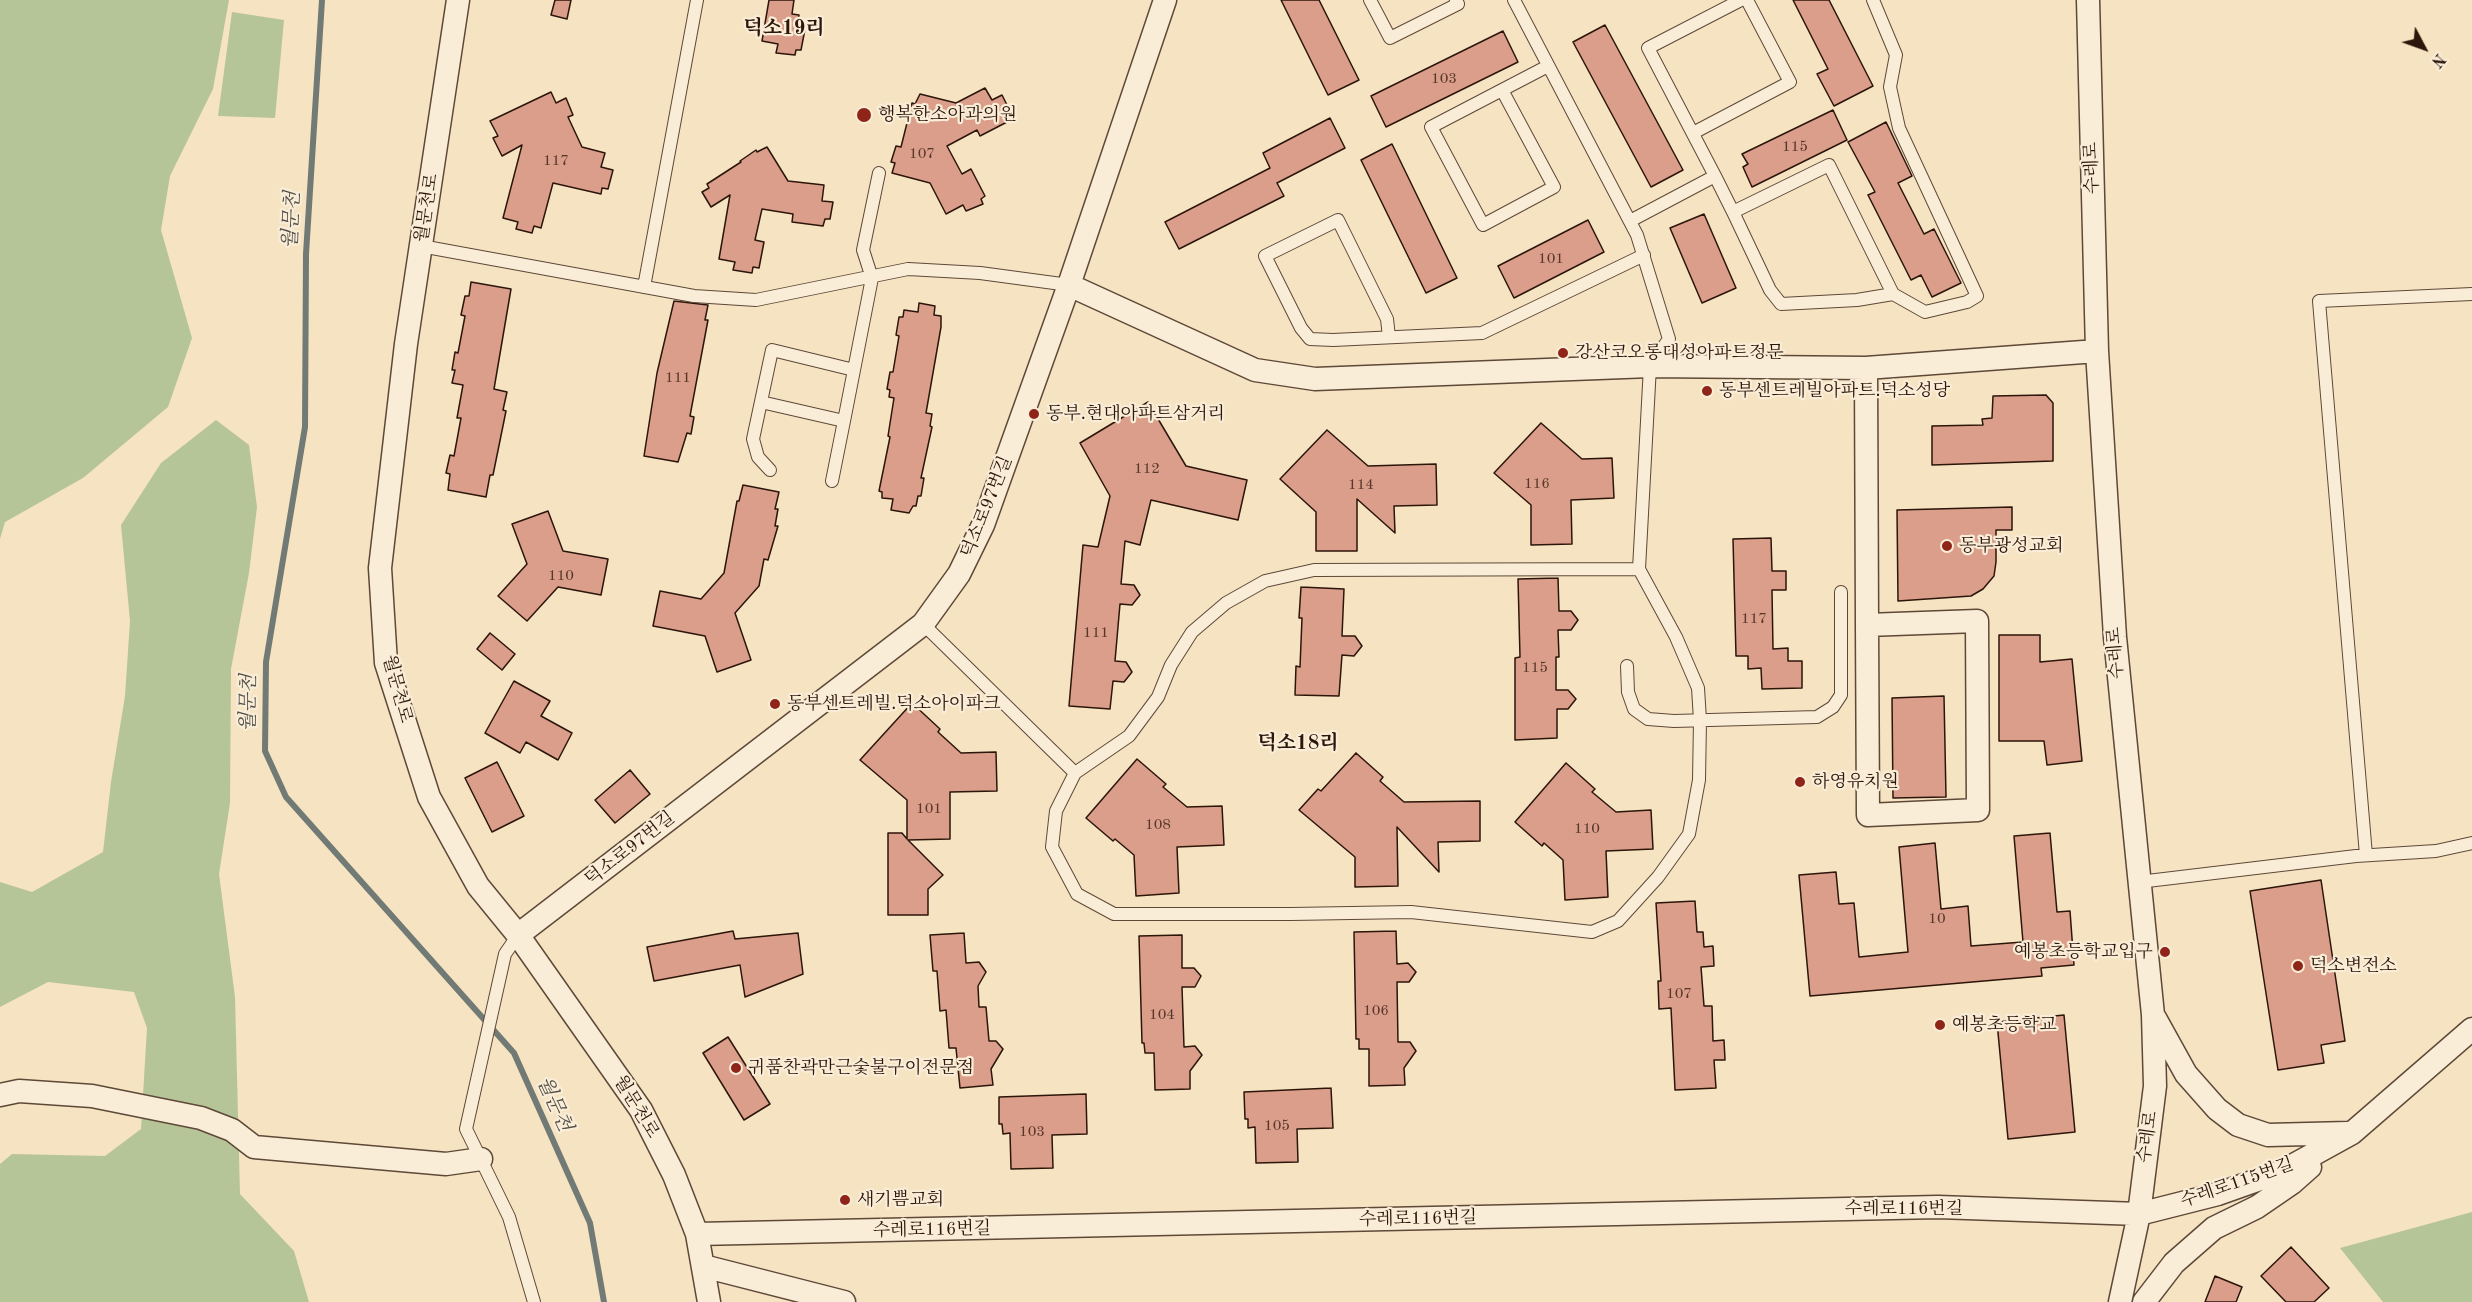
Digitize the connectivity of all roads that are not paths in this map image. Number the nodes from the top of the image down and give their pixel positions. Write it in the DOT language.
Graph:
graph roads {
  1 [pos="458,0"];
  2 [pos="697,0"];
  3 [pos="1166,0"];
  4 [pos="1370,0"];
  5 [pos="1456,0"];
  6 [pos="1514,0"];
  7 [pos="1741,0"];
  8 [pos="1747,0"];
  9 [pos="1873,0"];
  10 [pos="2088,0"];
  11 [pos="1548,66"];
  12 [pos="1502,90"];
  13 [pos="1693,133"];
  14 [pos="879,173"];
  15 [pos="1715,176"];
  16 [pos="1733,212"];
  17 [pos="1630,221"];
  18 [pos="421,246"];
  19 [pos="1644,255"];
  20 [pos="872,278"];
  21 [pos="1069,285"];
  22 [pos="644,287"];
  23 [pos="1893,294"];
  24 [pos="2472,294"];
  25 [pos="1389,337"];
  26 [pos="2097,351"];
  27 [pos="1650,366"];
  28 [pos="1866,368"];
  29 [pos="854,370"];
  30 [pos="761,402"];
  31 [pos="844,421"];
  32 [pos="770,470"];
  33 [pos="832,481"];
  34 [pos="1639,569"];
  35 [pos="1841,592"];
  36 [pos="922,624"];
  37 [pos="1867,625"];
  38 [pos="1627,666"];
  39 [pos="1700,720"];
  40 [pos="1075,773"];
  41 [pos="2472,843"];
  42 [pos="2366,855"];
  43 [pos="2139,882"];
  44 [pos="512,944"];
  45 [pos="2153,1015"];
  46 [pos="2472,1029"];
  47 [pos="0,1095"];
  48 [pos="2348,1134"];
  49 [pos="481,1159"];
  50 [pos="2139,1214"];
  51 [pos="697,1234"];
  52 [pos="703,1266"];
  53 [pos="534,1302"];
  54 [pos="709,1302"];
  55 [pos="844,1302"];
  56 [pos="2120,1302"];
  57 [pos="2144,1302"];
  1 -- 18 [label="street, 월문천로"];
  2 -- 22 [label="lane"];
  3 -- 21 [label="street, 덕소로97번길"];
  4 -- 5 [label="lane"];
  6 -- 11 [label="lane"];
  7 -- 13 [label="lane"];
  8 -- 13 [label="lane"];
  9 -- 23 [label="lane"];
  10 -- 26 [label="street, 수레로"];
  11 -- 12 [label="lane"];
  11 -- 17 [label="lane"];
  12 -- 12 [label="lane"];
  13 -- 15 [label="lane"];
  14 -- 20 [label="lane"];
  15 -- 16 [label="lane"];
  15 -- 17 [label="lane"];
  16 -- 23 [label="lane"];
  16 -- 23 [label="lane"];
  17 -- 19 [label="lane"];
  18 -- 22 [label="lane"];
  18 -- 44 [label="street, 월문천로"];
  19 -- 25 [label="lane"];
  19 -- 27 [label="lane"];
  20 -- 21 [label="lane"];
  20 -- 22 [label="lane"];
  20 -- 29 [label="lane"];
  21 -- 27 [label="street"];
  21 -- 36 [label="street, 덕소로97번길"];
  24 -- 42 [label="lane"];
  25 -- 25 [label="lane"];
  26 -- 28 [label="street"];
  26 -- 43 [label="street, 수레로"];
  27 -- 28 [label="street"];
  27 -- 34 [label="lane"];
  28 -- 37 [label="street"];
  29 -- 30 [label="lane"];
  29 -- 31 [label="lane"];
  30 -- 31 [label="lane"];
  30 -- 32 [label="lane"];
  31 -- 33 [label="lane"];
  34 -- 39 [label="lane"];
  34 -- 40 [label="lane"];
  35 -- 39 [label="lane"];
  36 -- 40 [label="lane"];
  36 -- 44 [label="street, 덕소로97번길"];
  37 -- 37 [label="street"];
  38 -- 39 [label="lane"];
  39 -- 40 [label="lane"];
  41 -- 42 [label="lane"];
  42 -- 43 [label="lane"];
  43 -- 45 [label="street, 수레로"];
  44 -- 49 [label="lane"];
  44 -- 51 [label="street, 월문천로"];
  45 -- 48 [label="street"];
  45 -- 50 [label="street, 수레로"];
  46 -- 48 [label="street, 수레로115번길"];
  47 -- 49 [label="street"];
  48 -- 50 [label="street, 수레로115번길"];
  48 -- 57 [label="street"];
  49 -- 53 [label="lane"];
  50 -- 51 [label="street, 수레로116번길"];
  50 -- 56 [label="street, 수레로"];
  51 -- 52 [label="street, 월문천로"];
  52 -- 54 [label="street, 월문천로"];
  52 -- 55 [label="street"];
}
